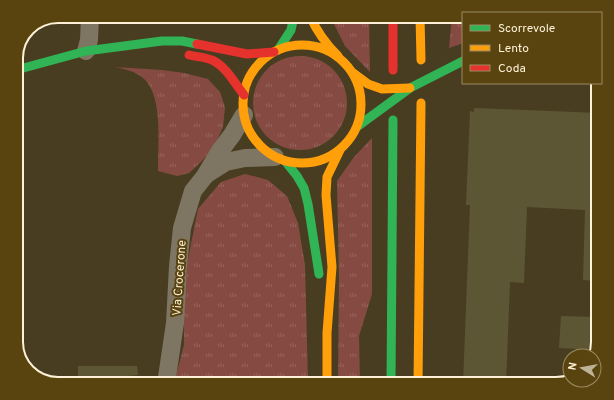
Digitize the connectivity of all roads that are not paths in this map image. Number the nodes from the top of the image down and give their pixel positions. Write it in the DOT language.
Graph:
graph roads {
  1 [pos="90,23"];
  2 [pos="292,23"];
  3 [pos="314,23"];
  4 [pos="393,23"];
  5 [pos="420,23"];
  6 [pos="132,45"];
  7 [pos="160,50"];
  8 [pos="86,51"];
  9 [pos="276,51"];
  10 [pos="179,53"];
  11 [pos="338,56"];
  12 [pos="421,60"];
  13 [pos="462,61"];
  14 [pos="23,68"];
  15 [pos="393,70"];
  16 [pos="353,72"];
  17 [pos="410,88"];
  18 [pos="244,95"];
  19 [pos="421,103"];
  20 [pos="244,115"];
  21 [pos="393,120"];
  22 [pos="358,126"];
  23 [pos="340,150"];
  24 [pos="280,159"];
  25 [pos="205,176"];
  26 [pos="320,280"];
  27 [pos="322,295"];
  28 [pos="326,333"];
  29 [pos="167,377"];
  30 [pos="327,377"];
  31 [pos="391,377"];
  32 [pos="418,377"];
  1 -- 8 [label="street"];
  2 -- 9 [label="main road"];
  3 -- 11 [label="main road"];
  4 -- 15 [label="main road"];
  5 -- 12 [label="main road"];
  6 -- 7 [label="main road"];
  6 -- 8 [label="main road"];
  6 -- 9 [label="main road"];
  8 -- 14 [label="main road"];
  9 -- 11 [label="main road"];
  9 -- 18 [label="main road"];
  10 -- 18 [label="main road"];
  11 -- 16 [label="main road"];
  13 -- 17 [label="main road"];
  16 -- 17 [label="main road"];
  16 -- 22 [label="main road"];
  17 -- 22 [label="main road"];
  18 -- 20 [label="main road"];
  19 -- 32 [label="main road"];
  20 -- 24 [label="main road"];
  20 -- 25 [label="street, Via Crocerone"];
  21 -- 31 [label="main road"];
  22 -- 23 [label="main road"];
  23 -- 24 [label="main road"];
  23 -- 28 [label="main road"];
  24 -- 25 [label="street, Via Crocerone"];
  24 -- 26 [label="main road"];
  25 -- 29 [label="street, Via Crocerone"];
  27 -- 28 [label="main road"];
  28 -- 30 [label="main road"];
}
